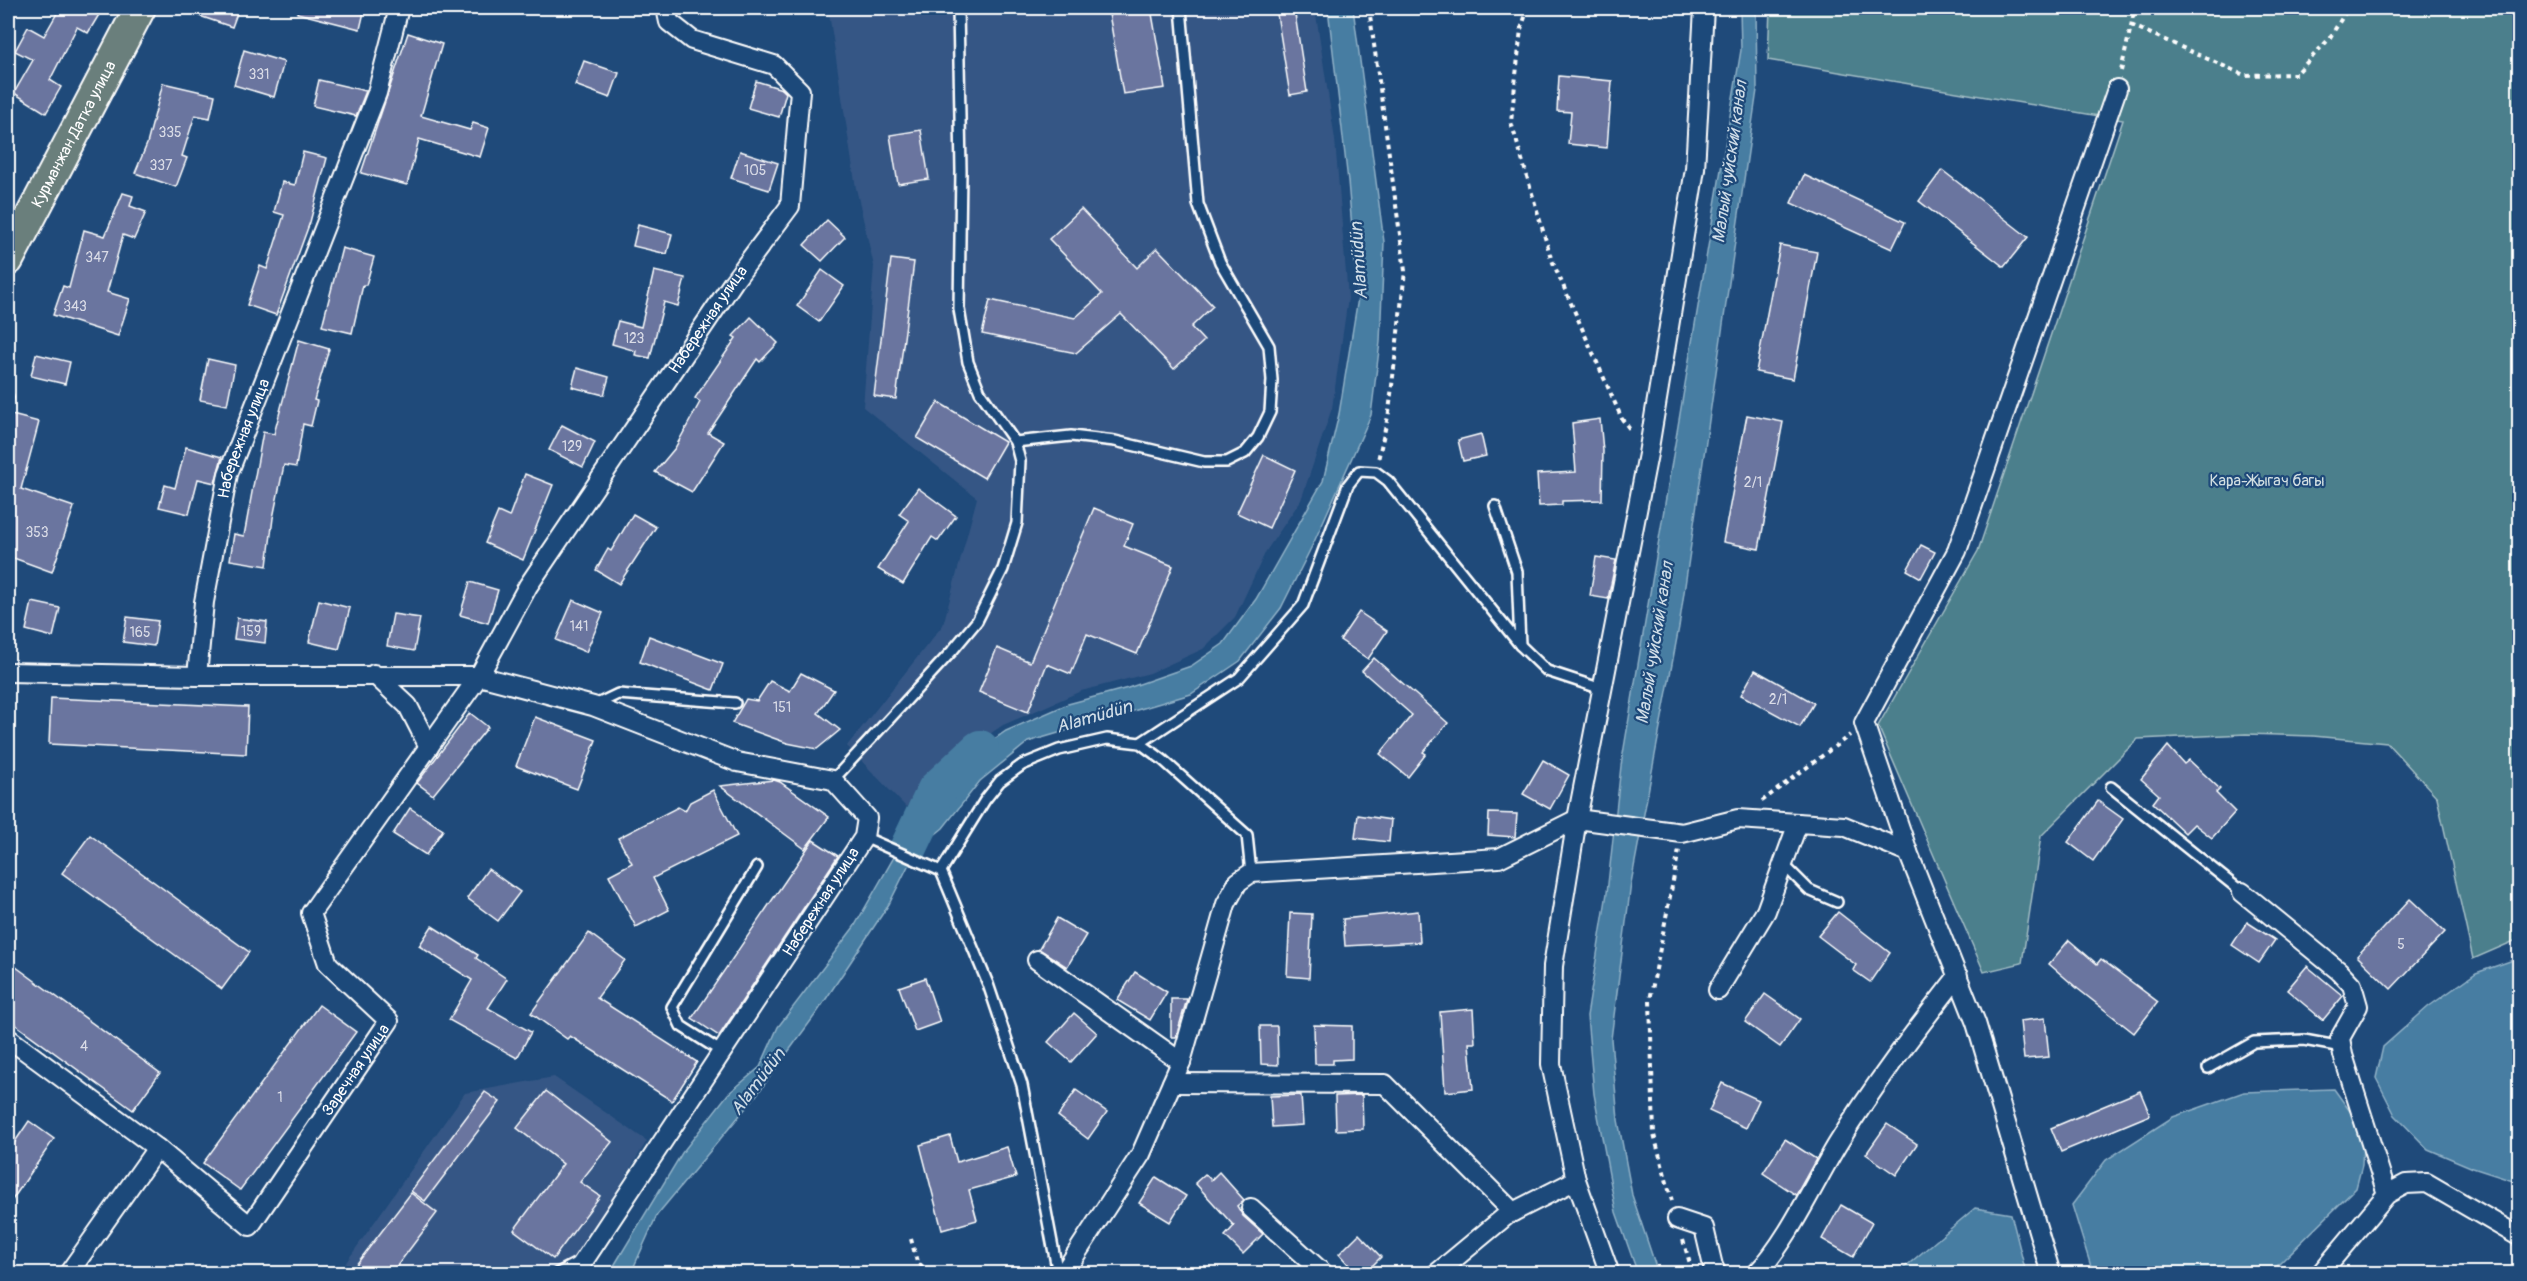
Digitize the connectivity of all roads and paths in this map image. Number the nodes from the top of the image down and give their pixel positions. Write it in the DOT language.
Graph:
graph roads {
  1 [pos="140,8"];
  2 [pos="399,8"];
  3 [pos="666,8"];
  4 [pos="958,8"];
  5 [pos="1181,8"];
  6 [pos="1369,8"];
  7 [pos="1528,8"];
  8 [pos="1704,8"];
  9 [pos="2135,8"];
  10 [pos="2348,8"];
  11 [pos="2131,25"];
  12 [pos="2117,89"];
  13 [pos="8,260"];
  14 [pos="1015,442"];
  15 [pos="1648,454"];
  16 [pos="1376,472"];
  17 [pos="1495,506"];
  18 [pos="1520,645"];
  19 [pos="8,672"];
  20 [pos="374,674"];
  21 [pos="197,676"];
  22 [pos="479,676"];
  23 [pos="1602,689"];
  24 [pos="735,703"];
  25 [pos="593,706"];
  26 [pos="1864,723"];
  27 [pos="1140,743"];
  28 [pos="429,747"];
  29 [pos="833,780"];
  30 [pos="2111,787"];
  31 [pos="1577,819"];
  32 [pos="1738,819"];
  33 [pos="1798,823"];
  34 [pos="1674,831"];
  35 [pos="864,837"];
  36 [pos="1908,852"];
  37 [pos="1783,864"];
  38 [pos="757,867"];
  39 [pos="936,869"];
  40 [pos="1251,873"];
  41 [pos="2242,892"];
  42 [pos="1837,902"];
  43 [pos="1037,960"];
  44 [pos="1958,976"];
  45 [pos="1718,990"];
  46 [pos="8,1038"];
  47 [pos="2342,1047"];
  48 [pos="722,1052"];
  49 [pos="1181,1062"];
  50 [pos="2208,1068"];
  51 [pos="1172,1083"];
  52 [pos="157,1148"];
  53 [pos="1576,1180"];
  54 [pos="2387,1194"];
  55 [pos="1251,1208"];
  56 [pos="1513,1212"];
  57 [pos="1677,1219"];
  58 [pos="2520,1237"];
  59 [pos="911,1239"];
  60 [pos="580,1267"];
  61 [pos="69,1274"];
  62 [pos="556,1274"];
  63 [pos="932,1274"];
  64 [pos="1058,1274"];
  65 [pos="1063,1274"];
  66 [pos="1324,1274"];
  67 [pos="1436,1274"];
  68 [pos="1610,1274"];
  69 [pos="1693,1274"];
  70 [pos="1717,1274"];
  71 [pos="1756,1274"];
  72 [pos="2051,1274"];
  73 [pos="2320,1274"];
  1 -- 13 [label="main road, Курманжан Датка улица"];
  2 -- 21 [label="street, Набережная улица"];
  3 -- 22 [label="street, Набережная улица"];
  4 -- 14 [label="lane"];
  5 -- 14 [label="lane"];
  6 -- 16 [label="path"];
  7 -- 15 [label="path"];
  8 -- 15 [label="street"];
  9 -- 11 [label="path"];
  10 -- 11 [label="path"];
  11 -- 12 [label="path"];
  12 -- 26 [label="street"];
  14 -- 29 [label="lane"];
  15 -- 23 [label="street"];
  16 -- 18 [label="lane"];
  16 -- 27 [label="lane"];
  17 -- 18 [label="lane"];
  18 -- 23 [label="lane"];
  19 -- 21 [label="street"];
  20 -- 21 [label="street"];
  20 -- 22 [label="street"];
  20 -- 28 [label="street"];
  22 -- 25 [label="street"];
  22 -- 28 [label="street, Заречная улица"];
  23 -- 31 [label="street"];
  24 -- 25 [label="lane"];
  25 -- 29 [label="street"];
  26 -- 32 [label="path"];
  26 -- 36 [label="street"];
  27 -- 39 [label="lane"];
  27 -- 40 [label="lane"];
  28 -- 52 [label="street, Заречная улица"];
  29 -- 35 [label="street, Набережная улица"];
  30 -- 41 [label="lane"];
  31 -- 34 [label="street"];
  31 -- 40 [label="street"];
  31 -- 53 [label="street"];
  32 -- 33 [label="street"];
  32 -- 34 [label="street"];
  33 -- 36 [label="street"];
  33 -- 37 [label="street"];
  34 -- 57 [label="path"];
  35 -- 39 [label="lane"];
  35 -- 48 [label="street, Набережная улица"];
  36 -- 44 [label="street"];
  37 -- 42 [label="lane"];
  37 -- 45 [label="street"];
  38 -- 48 [label="lane"];
  39 -- 64 [label="lane"];
  40 -- 49 [label="street"];
  41 -- 47 [label="street"];
  43 -- 49 [label="street"];
  44 -- 71 [label="street"];
  44 -- 72 [label="street"];
  46 -- 52 [label="street, Заречная улица"];
  47 -- 50 [label="lane"];
  47 -- 54 [label="street"];
  48 -- 60 [label="street, Набережная улица"];
  49 -- 51 [label="street"];
  51 -- 56 [label="street"];
  51 -- 65 [label="street"];
  52 -- 61 [label="street"];
  53 -- 56 [label="street"];
  53 -- 68 [label="street"];
  54 -- 58 [label="street"];
  54 -- 73 [label="street"];
  55 -- 66 [label="street"];
  56 -- 67 [label="street"];
  57 -- 69 [label="path"];
  57 -- 70 [label="street"];
  59 -- 63 [label="path"];
  60 -- 62 [label="lane"];
}
